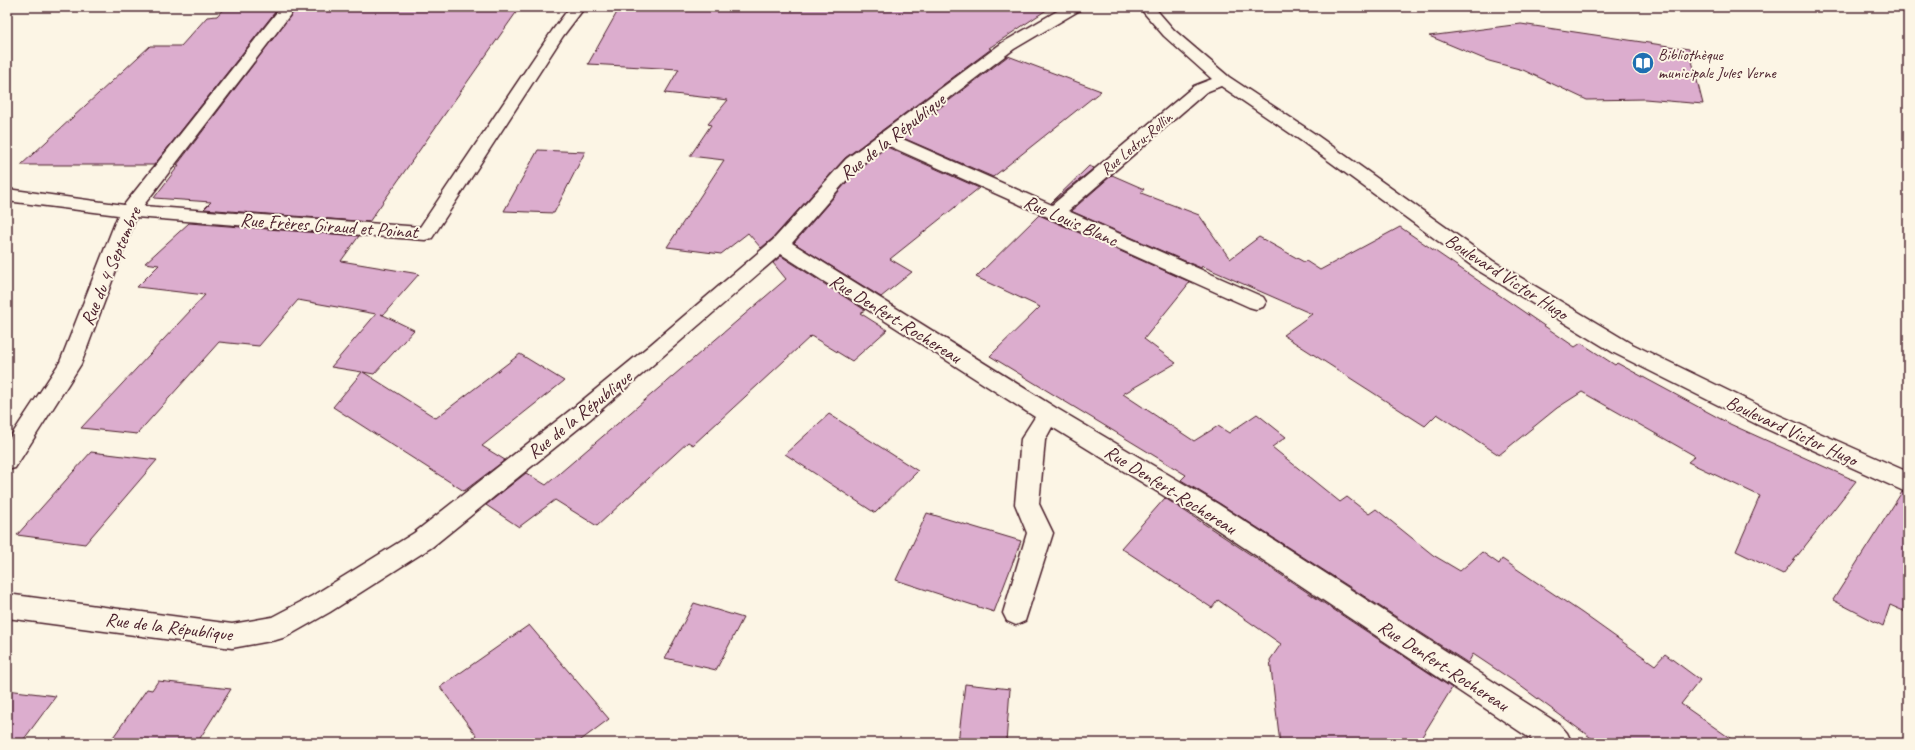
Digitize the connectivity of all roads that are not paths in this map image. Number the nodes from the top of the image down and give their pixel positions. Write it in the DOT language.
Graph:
graph roads {
  1 [pos="289,7"];
  2 [pos="578,7"];
  3 [pos="1146,7"];
  4 [pos="1061,10"];
  5 [pos="1223,80"];
  6 [pos="886,138"];
  7 [pos="7,195"];
  8 [pos="129,210"];
  9 [pos="1054,213"];
  10 [pos="780,244"];
  11 [pos="1256,302"];
  12 [pos="1048,414"];
  13 [pos="7,461"];
  14 [pos="1908,483"];
  15 [pos="7,606"];
  16 [pos="1016,612"];
  17 [pos="1558,743"];
  1 -- 8 [label="street, Rue du 4 Septembre"];
  2 -- 8 [label="street, Rue Frères Giraud et Poinat"];
  3 -- 5 [label="street, Boulevard Victor Hugo"];
  4 -- 6 [label="street, Rue de la République"];
  5 -- 9 [label="street, Rue Ledru-Rollin"];
  5 -- 14 [label="street, Boulevard Victor Hugo"];
  6 -- 9 [label="street, Rue Louis Blanc"];
  6 -- 10 [label="street, Rue de la République"];
  7 -- 8 [label="street"];
  8 -- 13 [label="street, Rue du 4 Septembre"];
  9 -- 11 [label="street, Rue Louis Blanc"];
  10 -- 12 [label="street, Rue Denfert-Rochereau"];
  10 -- 15 [label="street, Rue de la République"];
  12 -- 16 [label="street"];
  12 -- 17 [label="street, Rue Denfert-Rochereau"];
}
